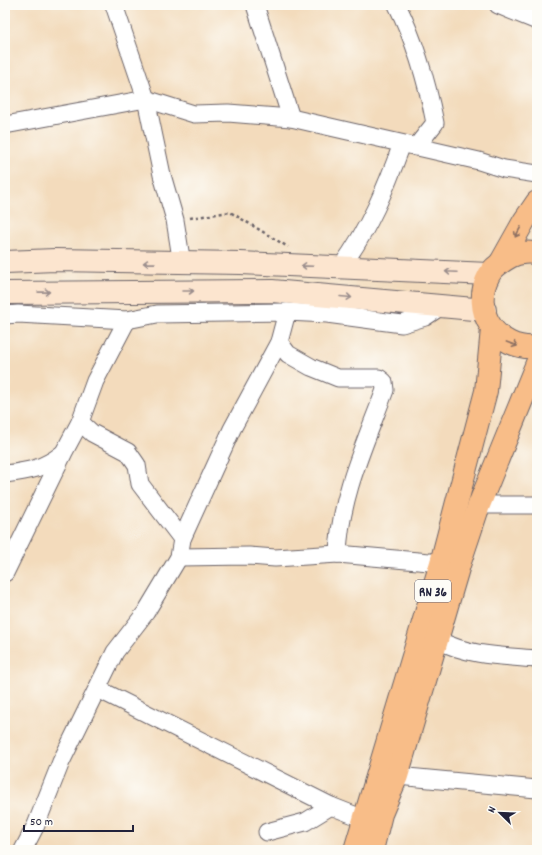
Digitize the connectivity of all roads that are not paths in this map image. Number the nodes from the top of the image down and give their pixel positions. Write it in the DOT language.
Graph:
graph roads {
  1 [pos="114,5"];
  2 [pos="255,5"];
  3 [pos="397,5"];
  4 [pos="498,5"];
  5 [pos="537,21"];
  6 [pos="146,99"];
  7 [pos="291,118"];
  8 [pos="5,124"];
  9 [pos="435,124"];
  10 [pos="409,146"];
  11 [pos="447,154"];
  12 [pos="537,174"];
  13 [pos="537,202"];
  14 [pos="537,254"];
  15 [pos="5,262"];
  16 [pos="182,264"];
  17 [pos="341,267"];
  18 [pos="495,268"];
  19 [pos="5,293"];
  20 [pos="443,305"];
  21 [pos="287,312"];
  22 [pos="5,315"];
  23 [pos="127,320"];
  24 [pos="489,320"];
  25 [pos="279,342"];
  26 [pos="537,347"];
  27 [pos="537,363"];
  28 [pos="80,422"];
  29 [pos="64,452"];
  30 [pos="5,474"];
  31 [pos="479,505"];
  32 [pos="537,505"];
  33 [pos="182,539"];
  34 [pos="338,554"];
  35 [pos="9,558"];
  36 [pos="179,558"];
  37 [pos="441,563"];
  38 [pos="5,573"];
  39 [pos="438,640"];
  40 [pos="537,659"];
  41 [pos="98,689"];
  42 [pos="396,776"];
  43 [pos="537,789"];
  44 [pos="331,806"];
  45 [pos="364,819"];
  46 [pos="267,832"];
  47 [pos="23,850"];
  48 [pos="354,850"];
  49 [pos="372,850"];
  1 -- 6 [label="street"];
  2 -- 7 [label="street"];
  3 -- 9 [label="street"];
  4 -- 5 [label="street"];
  6 -- 7 [label="street"];
  6 -- 8 [label="street"];
  6 -- 16 [label="street"];
  7 -- 10 [label="street"];
  9 -- 10 [label="street"];
  9 -- 11 [label="street"];
  10 -- 11 [label="street"];
  10 -- 17 [label="street"];
  11 -- 12 [label="street"];
  13 -- 18 [label="main road, RN 36, one-way"];
  14 -- 18 [label="main road"];
  16 -- 15 [label="main road, one-way"];
  17 -- 16 [label="main road, one-way"];
  18 -- 17 [label="main road, one-way"];
  18 -- 24 [label="main road, RN 36"];
  19 -- 20 [label="main road, one-way"];
  20 -- 21 [label="street"];
  20 -- 24 [label="main road"];
  21 -- 23 [label="street"];
  21 -- 25 [label="street"];
  22 -- 23 [label="street"];
  23 -- 28 [label="street"];
  24 -- 26 [label="main road, one-way"];
  24 -- 37 [label="main road, RN 36"];
  25 -- 33 [label="street"];
  25 -- 34 [label="street"];
  27 -- 31 [label="main road, RN 36"];
  28 -- 29 [label="street"];
  28 -- 33 [label="street"];
  29 -- 30 [label="street"];
  29 -- 35 [label="street"];
  31 -- 32 [label="street"];
  31 -- 39 [label="main road, RN 36"];
  33 -- 36 [label="street"];
  34 -- 36 [label="street"];
  34 -- 37 [label="street"];
  35 -- 38 [label="street"];
  36 -- 41 [label="street"];
  37 -- 45 [label="main road, RN 36"];
  39 -- 40 [label="street"];
  39 -- 42 [label="main road, RN 36"];
  41 -- 44 [label="street"];
  41 -- 47 [label="street"];
  42 -- 43 [label="street"];
  42 -- 49 [label="main road, RN 36"];
  44 -- 45 [label="street"];
  44 -- 46 [label="street"];
  45 -- 48 [label="main road, RN 36"];
}
